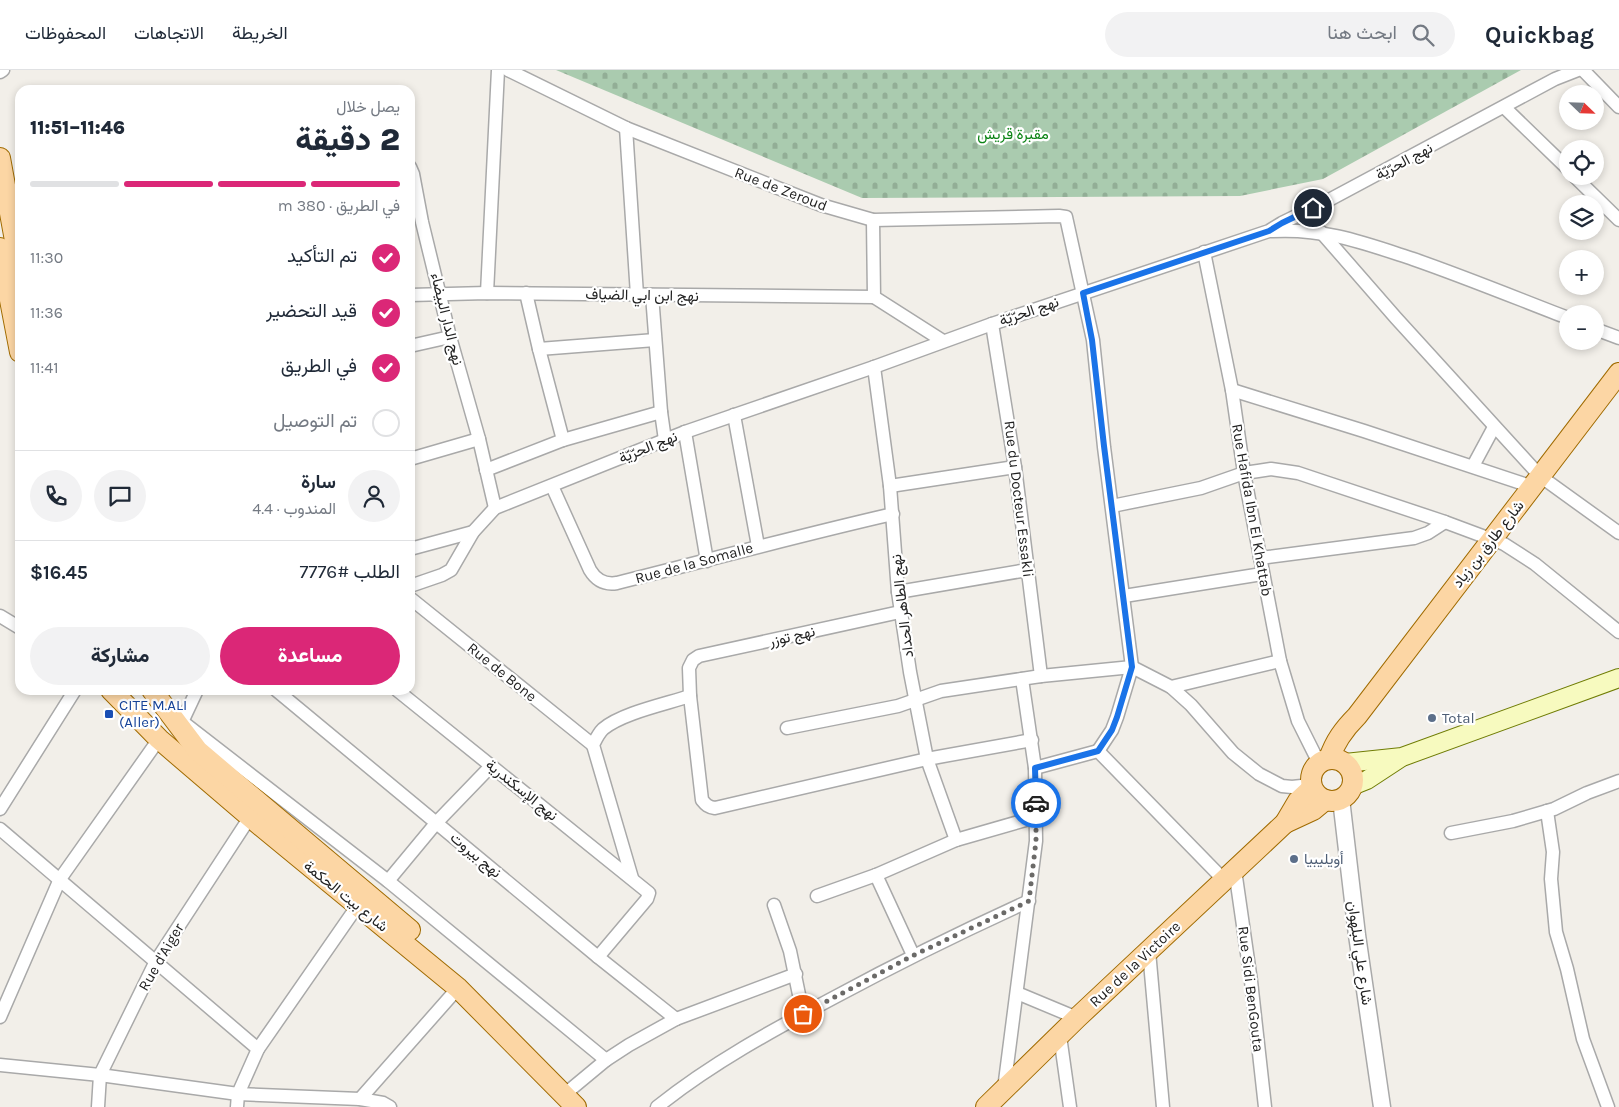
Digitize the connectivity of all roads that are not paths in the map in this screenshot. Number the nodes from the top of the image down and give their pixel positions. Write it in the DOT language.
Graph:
graph roads {
  1 [pos="498,70"];
  2 [pos="508,70"];
  3 [pos="1578,70"];
  4 [pos="1582,70"];
  5 [pos="1504,107"];
  6 [pos="1619,107"];
  7 [pos="626,128"];
  8 [pos="0,158"];
  9 [pos="1559,160"];
  10 [pos="1583,185"];
  11 [pos="415,206"];
  12 [pos="873,220"];
  13 [pos="1619,220"];
  14 [pos="416,222"];
  15 [pos="1269,231"];
  16 [pos="1321,232"];
  17 [pos="15,240"];
  18 [pos="0,248"];
  19 [pos="1204,252"];
  20 [pos="487,293"];
  21 [pos="526,293"];
  22 [pos="1083,293"];
  23 [pos="415,295"];
  24 [pos="441,295"];
  25 [pos="637,295"];
  26 [pos="652,295"];
  27 [pos="874,296"];
  28 [pos="1559,315"];
  29 [pos="992,324"];
  30 [pos="15,326"];
  31 [pos="1604,332"];
  32 [pos="450,337"];
  33 [pos="1619,338"];
  34 [pos="655,340"];
  35 [pos="943,341"];
  36 [pos="415,345"];
  37 [pos="539,349"];
  38 [pos="874,367"];
  39 [pos="1619,373"];
  40 [pos="1232,390"];
  41 [pos="661,412"];
  42 [pos="734,415"];
  43 [pos="1494,427"];
  44 [pos="684,432"];
  45 [pos="479,439"];
  46 [pos="563,440"];
  47 [pos="666,440"];
  48 [pos="415,458"];
  49 [pos="1473,466"];
  50 [pos="1015,467"];
  51 [pos="486,470"];
  52 [pos="1244,473"];
  53 [pos="1537,481"];
  54 [pos="552,486"];
  55 [pos="890,486"];
  56 [pos="1112,506"];
  57 [pos="495,508"];
  58 [pos="893,514"];
  59 [pos="1446,522"];
  60 [pos="473,532"];
  61 [pos="1619,534"];
  62 [pos="1492,538"];
  63 [pos="758,546"];
  64 [pos="415,548"];
  65 [pos="1260,558"];
  66 [pos="707,561"];
  67 [pos="1027,570"];
  68 [pos="1262,574"];
  69 [pos="415,584"];
  70 [pos="898,592"];
  71 [pos="1124,596"];
  72 [pos="415,602"];
  73 [pos="900,612"];
  74 [pos="0,616"];
  75 [pos="15,625"];
  76 [pos="1619,632"];
  77 [pos="1280,662"];
  78 [pos="1132,667"];
  79 [pos="1041,676"];
  80 [pos="1022,678"];
  81 [pos="1619,678"];
  82 [pos="1171,686"];
  83 [pos="72,695"];
  84 [pos="116,695"];
  85 [pos="157,695"];
  86 [pos="193,695"];
  87 [pos="282,695"];
  88 [pos="403,695"];
  89 [pos="690,696"];
  90 [pos="915,700"];
  91 [pos="176,716"];
  92 [pos="787,728"];
  93 [pos="159,739"];
  94 [pos="1032,740"];
  95 [pos="593,745"];
  96 [pos="1098,751"];
  97 [pos="1402,757"];
  98 [pos="926,759"];
  99 [pos="1334,762"];
  100 [pos="491,766"];
  101 [pos="1035,768"];
  102 [pos="1619,781"];
  103 [pos="1328,792"];
  104 [pos="0,808"];
  105 [pos="1547,811"];
  106 [pos="250,817"];
  107 [pos="1036,817"];
  108 [pos="437,822"];
  109 [pos="0,829"];
  110 [pos="1450,833"];
  111 [pos="956,840"];
  112 [pos="876,875"];
  113 [pos="1229,875"];
  114 [pos="632,878"];
  115 [pos="60,879"];
  116 [pos="388,881"];
  117 [pos="817,896"];
  118 [pos="1029,901"];
  119 [pos="358,905"];
  120 [pos="774,905"];
  121 [pos="1149,951"];
  122 [pos="914,955"];
  123 [pos="598,957"];
  124 [pos="156,961"];
  125 [pos="796,974"];
  126 [pos="458,988"];
  127 [pos="1017,993"];
  128 [pos="803,1014"];
  129 [pos="0,1017"];
  130 [pos="1077,1018"];
  131 [pos="676,1019"];
  132 [pos="1060,1036"];
  133 [pos="258,1049"];
  134 [pos="606,1060"];
  135 [pos="0,1065"];
  136 [pos="100,1074"];
  137 [pos="1004,1089"];
  138 [pos="572,1096"];
  139 [pos="360,1099"];
  140 [pos="237,1101"];
  141 [pos="1073,1106"];
  142 [pos="98,1107"];
  143 [pos="390,1107"];
  144 [pos="592,1107"];
  145 [pos="657,1107"];
  146 [pos="986,1107"];
  147 [pos="1163,1107"];
  148 [pos="1266,1107"];
  149 [pos="1382,1107"];
  150 [pos="1608,1107"];
  1 -- 20 [label="street"];
  2 -- 7 [label="street, Rue de Zeroud"];
  3 -- 5 [label="street, نهج الحرّيّة"];
  4 -- 6 [label="street"];
  5 -- 9 [label="street"];
  5 -- 15 [label="street, نهج الحرّيّة"];
  7 -- 12 [label="street, Rue de Zeroud"];
  7 -- 25 [label="street"];
  8 -- 17 [label="main road"];
  10 -- 13 [label="street"];
  11 -- 14 [label="street, نهج الدار البيضاء"];
  12 -- 22 [label="street, Rue de Zeroud"];
  12 -- 27 [label="street"];
  14 -- 24 [label="street, نهج الدار البيضاء"];
  15 -- 16 [label="street"];
  15 -- 19 [label="street, نهج الحرّيّة"];
  16 -- 28 [label="street"];
  16 -- 43 [label="street"];
  18 -- 30 [label="main road"];
  19 -- 22 [label="street, نهج الحرّيّة"];
  19 -- 40 [label="street, Rue Hafida Ibn El Khattab"];
  20 -- 21 [label="street, نهج ابن ابي الضياف"];
  20 -- 24 [label="street, نهج ابن ابي الضياف"];
  21 -- 25 [label="street, نهج ابن ابي الضياف"];
  21 -- 37 [label="street"];
  22 -- 29 [label="street, نهج الحرّيّة"];
  22 -- 56 [label="street"];
  23 -- 24 [label="street, نهج ابن ابي الضياف"];
  24 -- 32 [label="street, نهج الدار البيضاء"];
  25 -- 26 [label="street, نهج ابن ابي الضياف"];
  26 -- 27 [label="street, نهج ابن ابي الضياف"];
  26 -- 34 [label="street"];
  27 -- 35 [label="street"];
  29 -- 35 [label="street, نهج الحرّيّة"];
  29 -- 50 [label="street, Rue du Docteur Essakli"];
  31 -- 33 [label="street"];
  32 -- 36 [label="street"];
  32 -- 45 [label="street, نهج الدار البيضاء"];
  34 -- 37 [label="street"];
  34 -- 41 [label="street"];
  35 -- 38 [label="street, نهج الحرّيّة"];
  37 -- 46 [label="street"];
  38 -- 42 [label="street, نهج الحرّيّة"];
  38 -- 55 [label="street, نهج الطاهر الحداد"];
  39 -- 53 [label="main road, شارع طارق بن زياد"];
  40 -- 49 [label="street"];
  40 -- 52 [label="street, Rue Hafida Ibn El Khattab"];
  41 -- 46 [label="street"];
  41 -- 47 [label="street"];
  42 -- 44 [label="street, نهج الحرّيّة"];
  42 -- 63 [label="street"];
  43 -- 49 [label="street"];
  43 -- 53 [label="street"];
  44 -- 47 [label="street, نهج الحرّيّة"];
  44 -- 66 [label="street"];
  45 -- 48 [label="street"];
  45 -- 51 [label="street, نهج الدار البيضاء"];
  46 -- 51 [label="street"];
  47 -- 54 [label="street, نهج الحرّيّة"];
  49 -- 53 [label="street"];
  50 -- 55 [label="street"];
  50 -- 67 [label="street, Rue du Docteur Essakli"];
  51 -- 57 [label="street, نهج الدار البيضاء"];
  52 -- 56 [label="street"];
  52 -- 59 [label="street"];
  52 -- 65 [label="street, Rue Hafida Ibn El Khattab"];
  53 -- 61 [label="street"];
  53 -- 62 [label="main road, شارع طارق بن زياد"];
  54 -- 57 [label="street, نهج الحرّيّة"];
  54 -- 66 [label="street, Rue de la Somalle"];
  55 -- 58 [label="street, نهج الطاهر الحداد"];
  56 -- 71 [label="street"];
  57 -- 60 [label="street, نهج الحرّيّة"];
  58 -- 63 [label="street, Rue de la Somalle"];
  58 -- 70 [label="street, نهج الطاهر الحداد"];
  59 -- 62 [label="street"];
  59 -- 65 [label="street"];
  60 -- 64 [label="street"];
  60 -- 69 [label="street, نهج الحرّيّة"];
  62 -- 76 [label="street"];
  62 -- 99 [label="main road, شارع طارق بن زياد"];
  63 -- 66 [label="street, Rue de la Somalle"];
  65 -- 68 [label="street, Rue Hafida Ibn El Khattab"];
  67 -- 70 [label="street"];
  67 -- 79 [label="street, Rue du Docteur Essakli"];
  68 -- 71 [label="street"];
  68 -- 77 [label="street, Rue Hafida Ibn El Khattab"];
  70 -- 73 [label="street, نهج الطاهر الحداد"];
  71 -- 78 [label="street"];
  72 -- 95 [label="street, Rue de Bone"];
  73 -- 89 [label="street, نهج توزر"];
  73 -- 90 [label="street, نهج الطاهر الحداد"];
  74 -- 75 [label="street"];
  77 -- 82 [label="street"];
  77 -- 99 [label="street, Rue Hafida Ibn El Khattab"];
  78 -- 79 [label="street"];
  78 -- 82 [label="street"];
  78 -- 96 [label="street"];
  79 -- 80 [label="street"];
  80 -- 90 [label="street"];
  80 -- 94 [label="street"];
  81 -- 97 [label="main road"];
  82 -- 103 [label="street"];
  83 -- 104 [label="street"];
  84 -- 93 [label="main road, شارع بيت الحكمة"];
  85 -- 91 [label="main road, شارع بيت الحكمة"];
  86 -- 91 [label="street"];
  87 -- 108 [label="street, نهج بيروت"];
  88 -- 100 [label="street, نهج الإسكندرية"];
  89 -- 95 [label="street"];
  89 -- 98 [label="street"];
  90 -- 92 [label="street"];
  90 -- 98 [label="street, نهج الطاهر الحداد"];
  91 -- 116 [label="street"];
  91 -- 138 [label="main road, شارع بيت الحكمة"];
  93 -- 106 [label="main road, شارع بيت الحكمة"];
  93 -- 115 [label="street"];
  94 -- 98 [label="street"];
  94 -- 101 [label="street"];
  95 -- 114 [label="street"];
  96 -- 101 [label="street"];
  96 -- 113 [label="street"];
  97 -- 99 [label="main road"];
  97 -- 103 [label="main road"];
  98 -- 111 [label="street, نهج الطاهر الحداد"];
  99 -- 103 [label="main road, شارع طارق بن زياد"];
  99 -- 103 [label="main road"];
  100 -- 108 [label="street"];
  100 -- 114 [label="street, نهج الإسكندرية"];
  101 -- 107 [label="street"];
  102 -- 105 [label="street"];
  103 -- 113 [label="main road, Rue de la Victoire"];
  103 -- 149 [label="street, شارع علي البلهوان"];
  105 -- 110 [label="street"];
  105 -- 150 [label="street"];
  106 -- 119 [label="main road, شارع بيت الحكمة"];
  106 -- 124 [label="street, Rue d'Aiger"];
  107 -- 111 [label="street"];
  107 -- 118 [label="street"];
  108 -- 116 [label="street"];
  108 -- 123 [label="street, نهج بيروت"];
  109 -- 115 [label="street"];
  111 -- 112 [label="street"];
  112 -- 117 [label="street"];
  112 -- 122 [label="street"];
  113 -- 121 [label="main road, Rue de la Victoire"];
  113 -- 148 [label="street, Rue Sidi BenGouta"];
  114 -- 123 [label="street, نهج الإسكندرية"];
  115 -- 124 [label="street"];
  115 -- 129 [label="street"];
  116 -- 134 [label="street"];
  118 -- 122 [label="street"];
  118 -- 127 [label="street"];
  119 -- 126 [label="main road, شارع بيت الحكمة"];
  119 -- 133 [label="street"];
  120 -- 125 [label="street"];
  121 -- 130 [label="main road, Rue de la Victoire"];
  121 -- 147 [label="street"];
  122 -- 128 [label="street"];
  123 -- 131 [label="street, نهج بيروت"];
  124 -- 133 [label="street"];
  124 -- 136 [label="street, Rue d'Aiger"];
  125 -- 128 [label="street"];
  125 -- 131 [label="street"];
  126 -- 138 [label="main road, شارع بيت الحكمة"];
  126 -- 139 [label="street"];
  127 -- 130 [label="street"];
  127 -- 137 [label="street"];
  128 -- 145 [label="street"];
  130 -- 132 [label="main road, Rue de la Victoire"];
  131 -- 134 [label="street"];
  132 -- 137 [label="main road, Rue de la Victoire"];
  132 -- 141 [label="street"];
  133 -- 140 [label="street"];
  134 -- 138 [label="street"];
  135 -- 136 [label="street"];
  136 -- 140 [label="street"];
  136 -- 142 [label="street, Rue d'Aiger"];
  137 -- 146 [label="main road, Rue de la Victoire"];
  138 -- 144 [label="main road, شارع بيت الحكمة"];
  139 -- 140 [label="street"];
  139 -- 143 [label="street"];
}
